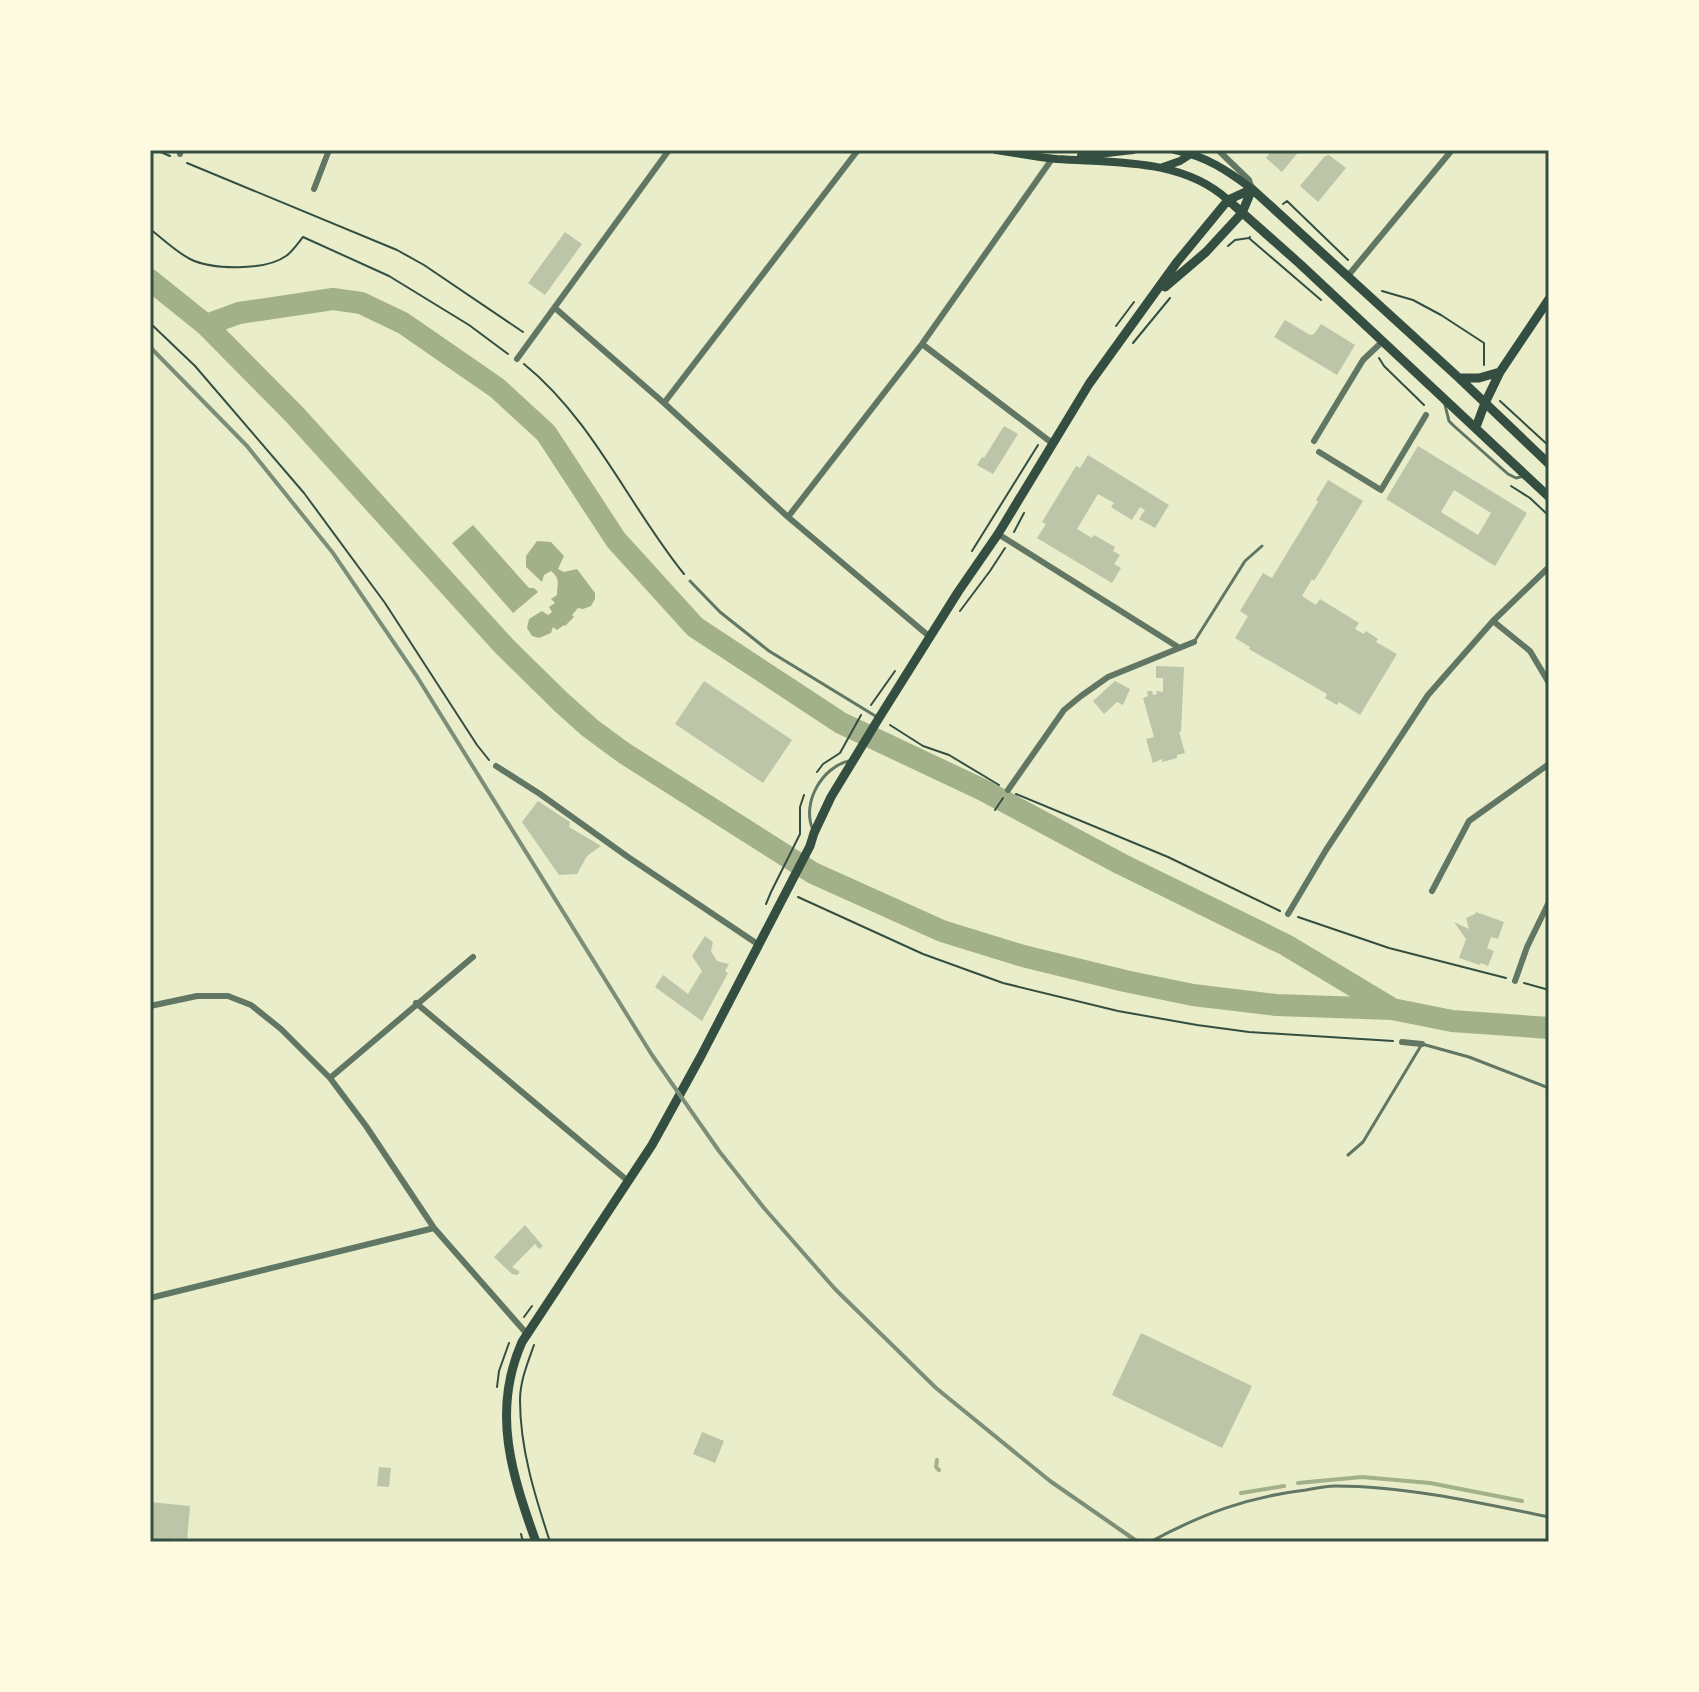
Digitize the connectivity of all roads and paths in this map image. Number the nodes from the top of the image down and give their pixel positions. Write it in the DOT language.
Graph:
graph roads {
  1 [pos="156,150"];
  2 [pos="329,150"];
  3 [pos="669,150"];
  4 [pos="858,150"];
  5 [pos="996,150"];
  6 [pos="1133,150"];
  7 [pos="1175,150"];
  8 [pos="1218,150"];
  9 [pos="1452,150"];
  10 [pos="1194,152"];
  11 [pos="1052,159"];
  12 [pos="1163,167"];
  13 [pos="314,189"];
  14 [pos="1252,189"];
  15 [pos="1228,200"];
  16 [pos="1287,201"];
  17 [pos="1242,213"];
  18 [pos="150,229"];
  19 [pos="1220,253"];
  20 [pos="1356,268"];
  21 [pos="1347,277"];
  22 [pos="1378,290"];
  23 [pos="1174,293"];
  24 [pos="1152,299"];
  25 [pos="1549,299"];
  26 [pos="1329,307"];
  27 [pos="555,308"];
  28 [pos="150,323"];
  29 [pos="533,339"];
  30 [pos="1383,341"];
  31 [pos="922,344"];
  32 [pos="1130,347"];
  33 [pos="1373,350"];
  34 [pos="517,359"];
  35 [pos="1484,364"];
  36 [pos="1500,372"];
  37 [pos="1459,378"];
  38 [pos="1493,386"];
  39 [pos="1444,397"];
  40 [pos="664,403"];
  41 [pos="1485,403"];
  42 [pos="1427,412"];
  43 [pos="1476,427"];
  44 [pos="1314,441"];
  45 [pos="1052,443"];
  46 [pos="1549,446"];
  47 [pos="1319,452"];
  48 [pos="1549,464"];
  49 [pos="1525,475"];
  50 [pos="1549,497"];
  51 [pos="1530,498"];
  52 [pos="1028,507"];
  53 [pos="1549,516"];
  54 [pos="788,517"];
  55 [pos="998,534"];
  56 [pos="1009,541"];
  57 [pos="1262,546"];
  58 [pos="1549,567"];
  59 [pos="690,581"];
  60 [pos="960,610"];
  61 [pos="1493,621"];
  62 [pos="930,637"];
  63 [pos="1194,642"];
  64 [pos="1178,647"];
  65 [pos="1549,683"];
  66 [pos="860,717"];
  67 [pos="880,720"];
  68 [pos="849,738"];
  69 [pos="853,760"];
  70 [pos="1549,764"];
  71 [pos="496,766"];
  72 [pos="1007,792"];
  73 [pos="995,810"];
  74 [pos="814,833"];
  75 [pos="798,839"];
  76 [pos="1432,891"];
  77 [pos="793,894"];
  78 [pos="1549,902"];
  79 [pos="765,909"];
  80 [pos="1288,914"];
  81 [pos="759,945"];
  82 [pos="473,957"];
  83 [pos="1515,981"];
  84 [pos="1549,990"];
  85 [pos="416,1003"];
  86 [pos="150,1006"];
  87 [pos="1402,1042"];
  88 [pos="1422,1044"];
  89 [pos="330,1078"];
  90 [pos="1549,1088"];
  91 [pos="1348,1155"];
  92 [pos="629,1181"];
  93 [pos="434,1228"];
  94 [pos="150,1298"];
  95 [pos="527,1334"];
  96 [pos="539,1335"];
  97 [pos="1549,1517"];
  98 [pos="536,1542"];
  99 [pos="550,1542"];
  100 [pos="1150,1542"];
  1 -- 29 [label="path"];
  2 -- 13 [label="street"];
  3 -- 27 [label="street"];
  4 -- 40 [label="street"];
  5 -- 11 [label="main road"];
  6 -- 11 [label="main road"];
  7 -- 10 [label="main road"];
  8 -- 14 [label="street"];
  9 -- 20 [label="street"];
  10 -- 12 [label="main road"];
  10 -- 14 [label="main road"];
  11 -- 12 [label="main road"];
  11 -- 31 [label="street"];
  12 -- 15 [label="main road"];
  14 -- 15 [label="main road"];
  14 -- 17 [label="main road"];
  14 -- 21 [label="main road"];
  15 -- 17 [label="main road"];
  15 -- 24 [label="main road"];
  16 -- 20 [label="path"];
  17 -- 24 [label="main road"];
  17 -- 30 [label="main road"];
  18 -- 34 [label="path"];
  19 -- 26 [label="path"];
  20 -- 21 [label="street"];
  21 -- 37 [label="main road"];
  22 -- 35 [label="path"];
  23 -- 32 [label="path"];
  24 -- 45 [label="main road"];
  25 -- 36 [label="main road"];
  27 -- 29 [label="street"];
  27 -- 40 [label="street"];
  28 -- 71 [label="path"];
  29 -- 34 [label="street"];
  30 -- 33 [label="street"];
  30 -- 39 [label="main road"];
  31 -- 45 [label="street"];
  31 -- 54 [label="street"];
  33 -- 42 [label="path"];
  33 -- 44 [label="street"];
  34 -- 59 [label="path"];
  36 -- 37 [label="main road"];
  36 -- 38 [label="main road"];
  37 -- 41 [label="main road"];
  38 -- 41 [label="main road"];
  38 -- 46 [label="path"];
  39 -- 43 [label="main road"];
  39 -- 49 [label="lane"];
  40 -- 54 [label="street"];
  41 -- 43 [label="main road"];
  41 -- 48 [label="main road"];
  42 -- 47 [label="street"];
  43 -- 49 [label="main road"];
  45 -- 55 [label="main road"];
  49 -- 50 [label="main road"];
  51 -- 53 [label="path"];
  52 -- 56 [label="path"];
  54 -- 62 [label="street"];
  55 -- 56 [label="street"];
  55 -- 62 [label="main road"];
  56 -- 60 [label="path"];
  56 -- 64 [label="street"];
  57 -- 63 [label="lane"];
  58 -- 61 [label="street"];
  59 -- 67 [label="lane"];
  61 -- 65 [label="street"];
  61 -- 80 [label="street"];
  62 -- 67 [label="main road"];
  63 -- 64 [label="street"];
  64 -- 72 [label="street"];
  66 -- 68 [label="path"];
  67 -- 69 [label="main road"];
  67 -- 72 [label="path"];
  69 -- 74 [label="main road"];
  69 -- 74 [label="lane"];
  70 -- 76 [label="street"];
  71 -- 81 [label="street"];
  72 -- 73 [label="path"];
  72 -- 80 [label="path"];
  74 -- 81 [label="main road"];
  75 -- 79 [label="path"];
  77 -- 87 [label="path"];
  78 -- 83 [label="street"];
  80 -- 83 [label="path"];
  81 -- 92 [label="main road"];
  82 -- 85 [label="street"];
  83 -- 84 [label="path"];
  85 -- 89 [label="street"];
  85 -- 92 [label="street"];
  86 -- 89 [label="street"];
  87 -- 88 [label="street"];
  88 -- 90 [label="lane"];
  88 -- 91 [label="lane"];
  89 -- 93 [label="street"];
  92 -- 95 [label="main road"];
  93 -- 94 [label="street"];
  93 -- 95 [label="street"];
  95 -- 98 [label="main road"];
  96 -- 99 [label="path"];
  97 -- 100 [label="lane"];
}
